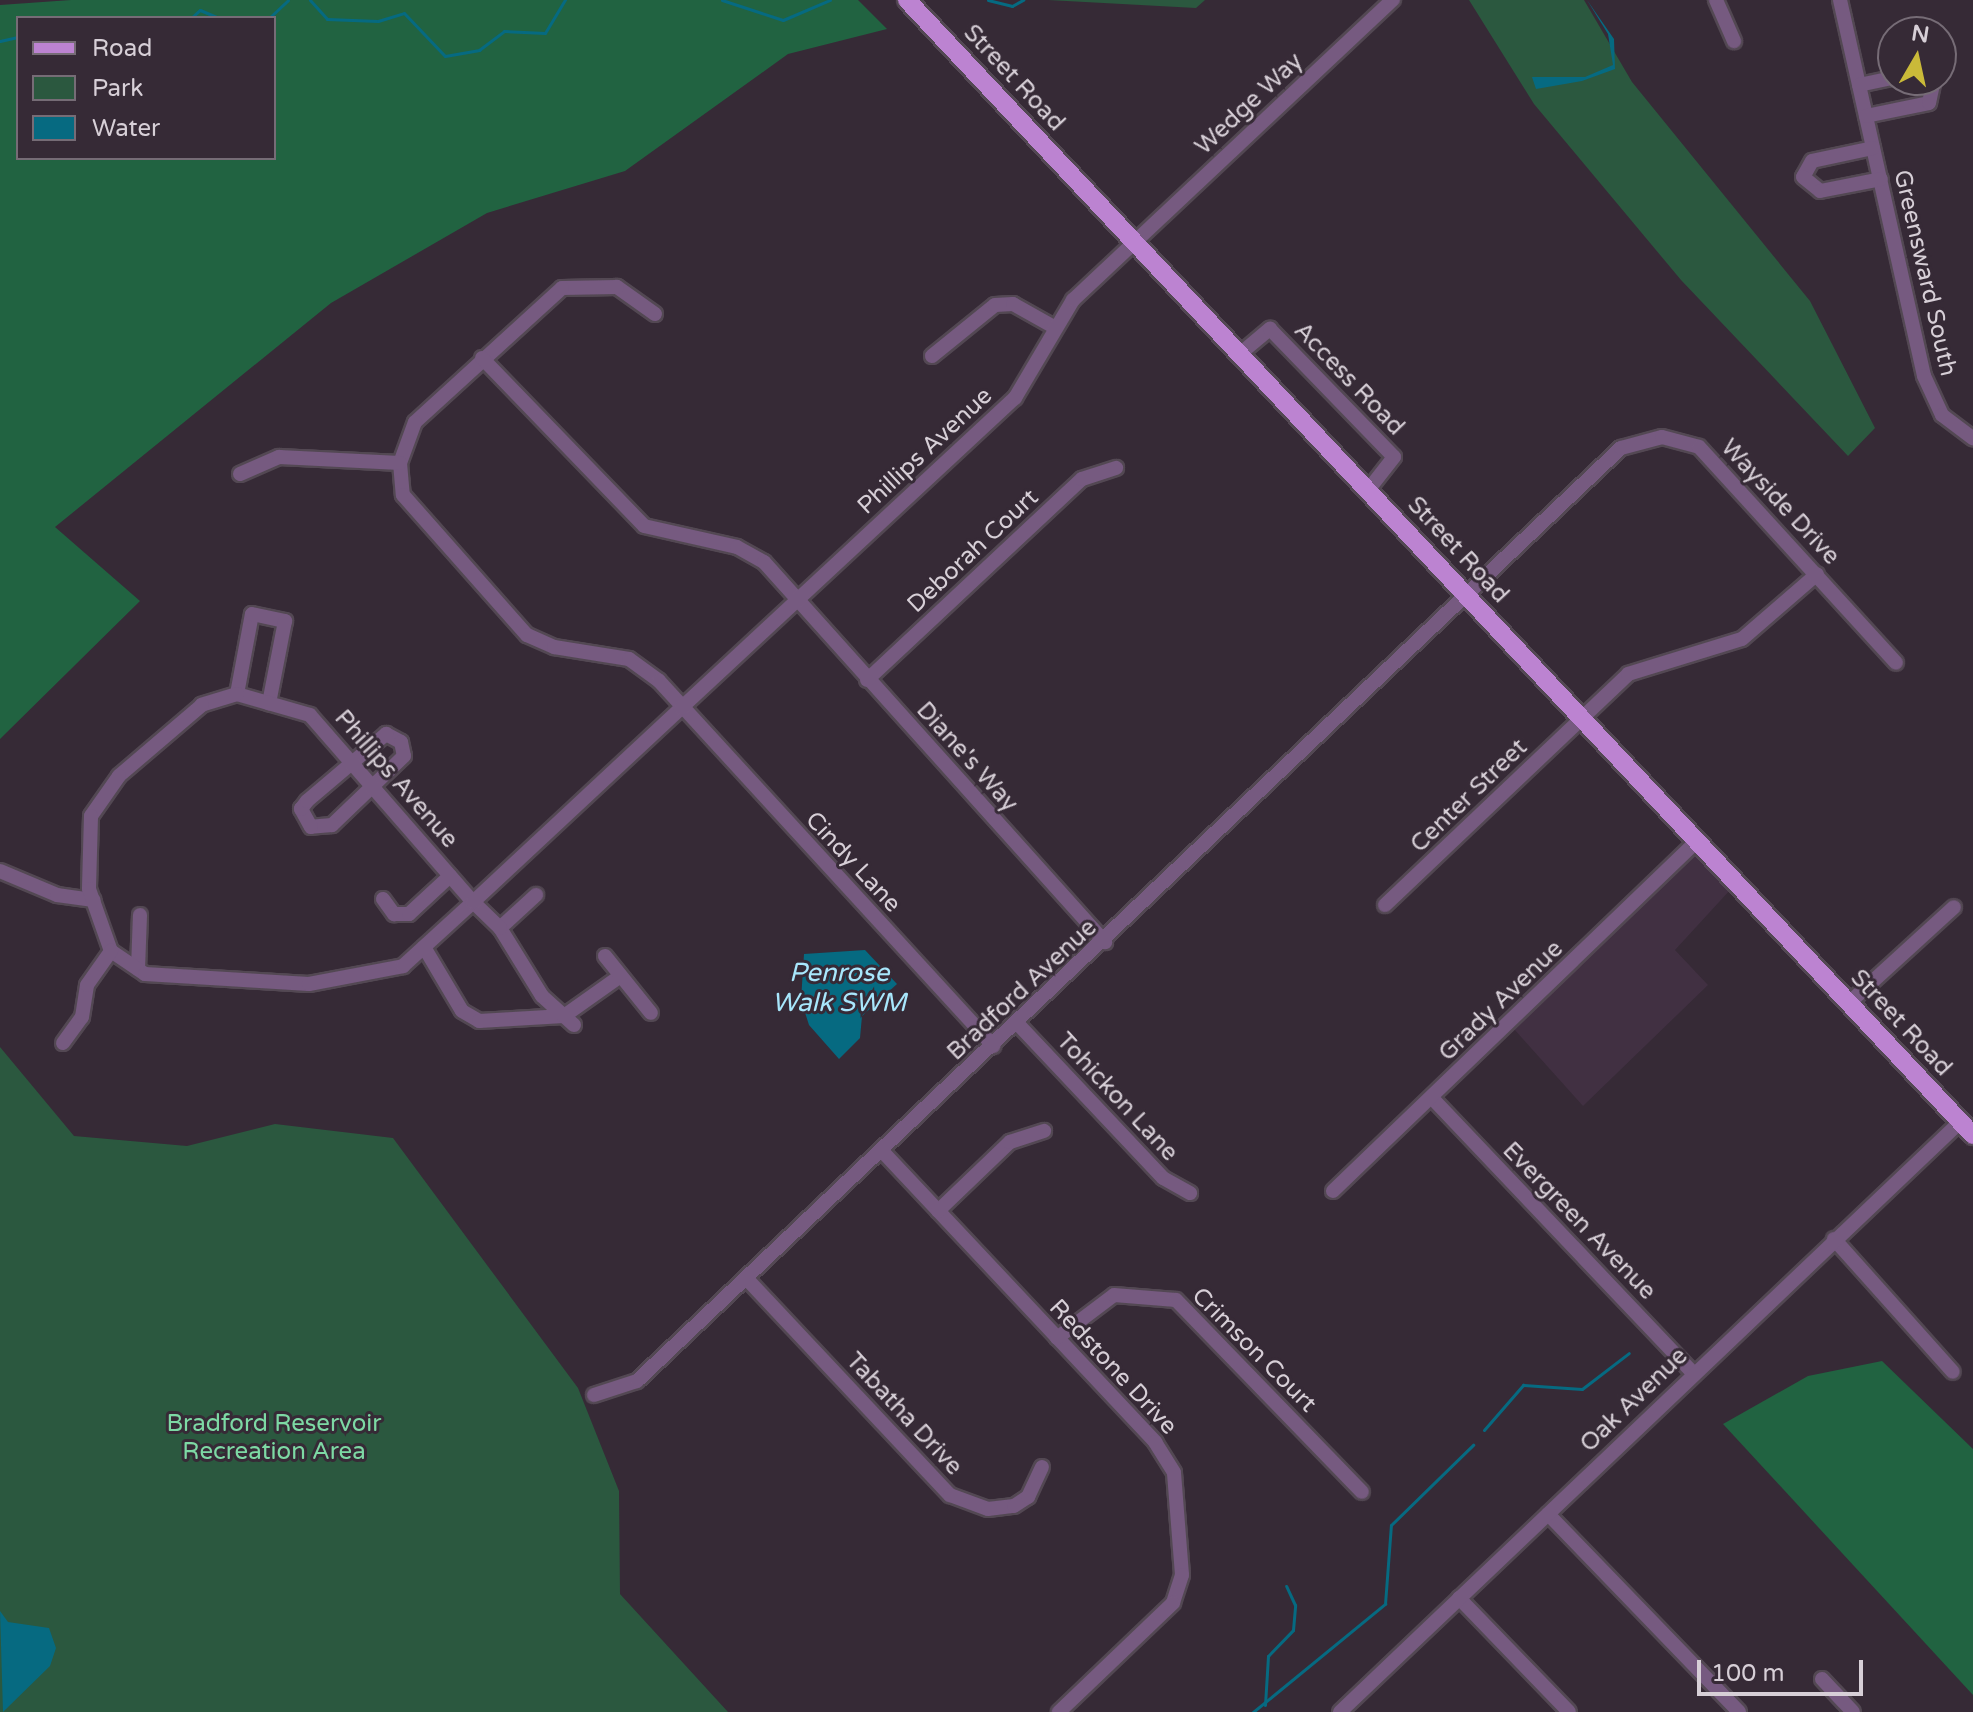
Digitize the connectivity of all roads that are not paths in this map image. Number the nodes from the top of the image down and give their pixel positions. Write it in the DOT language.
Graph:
graph roads {
  1 [pos="907,0"];
  2 [pos="1393,0"];
  3 [pos="1716,0"];
  4 [pos="1840,0"];
  5 [pos="1734,41"];
  6 [pos="1877,81"];
  7 [pos="1859,85"];
  8 [pos="1931,96"];
  9 [pos="1866,116"];
  10 [pos="1873,148"];
  11 [pos="1881,179"];
  12 [pos="1134,240"];
  13 [pos="655,314"];
  14 [pos="1054,327"];
  15 [pos="1241,353"];
  16 [pos="932,356"];
  17 [pos="482,358"];
  18 [pos="1973,438"];
  19 [pos="400,463"];
  20 [pos="1116,468"];
  21 [pos="240,474"];
  22 [pos="1369,489"];
  23 [pos="1817,574"];
  24 [pos="1468,596"];
  25 [pos="796,602"];
  26 [pos="1896,663"];
  27 [pos="867,680"];
  28 [pos="237,694"];
  29 [pos="269,703"];
  30 [pos="681,708"];
  31 [pos="1583,718"];
  32 [pos="351,762"];
  33 [pos="373,787"];
  34 [pos="1698,840"];
  35 [pos="0,871"];
  36 [pos="450,876"];
  37 [pos="536,895"];
  38 [pos="383,899"];
  39 [pos="94,900"];
  40 [pos="473,902"];
  41 [pos="1385,905"];
  42 [pos="1954,907"];
  43 [pos="140,915"];
  44 [pos="500,928"];
  45 [pos="1105,942"];
  46 [pos="424,947"];
  47 [pos="111,951"];
  48 [pos="605,956"];
  49 [pos="138,969"];
  50 [pos="619,977"];
  51 [pos="1849,1003"];
  52 [pos="651,1013"];
  53 [pos="569,1020"];
  54 [pos="1017,1023"];
  55 [pos="63,1043"];
  56 [pos="993,1046"];
  57 [pos="1433,1099"];
  58 [pos="1967,1128"];
  59 [pos="1044,1131"];
  60 [pos="883,1152"];
  61 [pos="1333,1191"];
  62 [pos="1190,1193"];
  63 [pos="938,1211"];
  64 [pos="1834,1239"];
  65 [pos="746,1278"];
  66 [pos="1057,1338"];
  67 [pos="1953,1372"];
  68 [pos="1693,1373"];
  69 [pos="594,1395"];
  70 [pos="1042,1467"];
  71 [pos="1362,1492"];
  72 [pos="1548,1514"];
  73 [pos="1459,1598"];
  74 [pos="1822,1679"];
  75 [pos="1059,1712"];
  76 [pos="1340,1712"];
  77 [pos="1569,1712"];
  78 [pos="1739,1712"];
  79 [pos="1853,1712"];
  1 -- 12 [label="main road, Street Road"];
  2 -- 12 [label="street, Wedge Way"];
  3 -- 5 [label="street"];
  4 -- 7 [label="street"];
  6 -- 7 [label="street"];
  7 -- 9 [label="street"];
  8 -- 9 [label="street"];
  9 -- 10 [label="street, Greensward South"];
  10 -- 11 [label="street, Greensward South"];
  10 -- 11 [label="street"];
  11 -- 18 [label="street, Greensward South"];
  12 -- 14 [label="street, Phillips Avenue"];
  12 -- 15 [label="main road, Street Road"];
  13 -- 17 [label="street"];
  14 -- 16 [label="street"];
  14 -- 25 [label="street, Phillips Avenue"];
  15 -- 22 [label="main road, Street Road"];
  15 -- 22 [label="street, Access Road"];
  17 -- 19 [label="street"];
  17 -- 25 [label="street, Diane's Way"];
  19 -- 21 [label="street"];
  19 -- 30 [label="street, Cindy Lane"];
  20 -- 27 [label="street, Deborah Court"];
  22 -- 24 [label="main road, Street Road"];
  23 -- 24 [label="street, Wayside Drive"];
  23 -- 26 [label="street, Wayside Drive"];
  23 -- 31 [label="street, Center Street"];
  24 -- 31 [label="main road, Street Road"];
  24 -- 45 [label="street, Bradford Avenue"];
  25 -- 27 [label="street, Diane's Way"];
  25 -- 30 [label="street, Phillips Avenue"];
  27 -- 45 [label="street, Diane's Way"];
  28 -- 29 [label="street, Phillips Avenue"];
  28 -- 29 [label="street"];
  28 -- 39 [label="street"];
  29 -- 32 [label="street, Phillips Avenue"];
  30 -- 40 [label="street, Phillips Avenue"];
  30 -- 56 [label="street, Cindy Lane"];
  31 -- 34 [label="main road, Street Road"];
  31 -- 41 [label="street, Center Street"];
  32 -- 33 [label="street, Phillips Avenue"];
  32 -- 33 [label="street"];
  32 -- 33 [label="street"];
  33 -- 36 [label="street, Phillips Avenue"];
  34 -- 51 [label="main road, Street Road"];
  34 -- 57 [label="street, Grady Avenue"];
  35 -- 39 [label="street"];
  36 -- 38 [label="street"];
  36 -- 40 [label="street, Phillips Avenue"];
  37 -- 44 [label="street"];
  39 -- 47 [label="street"];
  40 -- 44 [label="street"];
  40 -- 46 [label="street, Phillips Avenue"];
  42 -- 51 [label="street"];
  43 -- 49 [label="street"];
  44 -- 53 [label="street"];
  45 -- 54 [label="street, Bradford Avenue"];
  46 -- 49 [label="street, Phillips Avenue"];
  46 -- 53 [label="street"];
  47 -- 49 [label="street, Phillips Avenue"];
  47 -- 55 [label="street"];
  48 -- 50 [label="street"];
  50 -- 52 [label="street"];
  50 -- 53 [label="street"];
  51 -- 58 [label="main road, Street Road"];
  54 -- 56 [label="street, Bradford Avenue"];
  54 -- 62 [label="street, Tohickon Lane"];
  56 -- 60 [label="street, Bradford Avenue"];
  57 -- 61 [label="street, Grady Avenue"];
  57 -- 68 [label="street, Evergreen Avenue"];
  58 -- 64 [label="street, Oak Avenue"];
  59 -- 63 [label="street"];
  60 -- 63 [label="street, Redstone Drive"];
  60 -- 65 [label="street, Bradford Avenue"];
  63 -- 66 [label="street, Redstone Drive"];
  64 -- 67 [label="street"];
  64 -- 68 [label="street, Oak Avenue"];
  65 -- 69 [label="street, Bradford Avenue"];
  65 -- 70 [label="street, Tabatha Drive"];
  66 -- 71 [label="street, Crimson Court"];
  66 -- 75 [label="street, Redstone Drive"];
  68 -- 72 [label="street, Oak Avenue"];
  72 -- 73 [label="street, Oak Avenue"];
  72 -- 78 [label="street"];
  73 -- 76 [label="street, Oak Avenue"];
  73 -- 77 [label="street"];
  74 -- 79 [label="street"];
}
